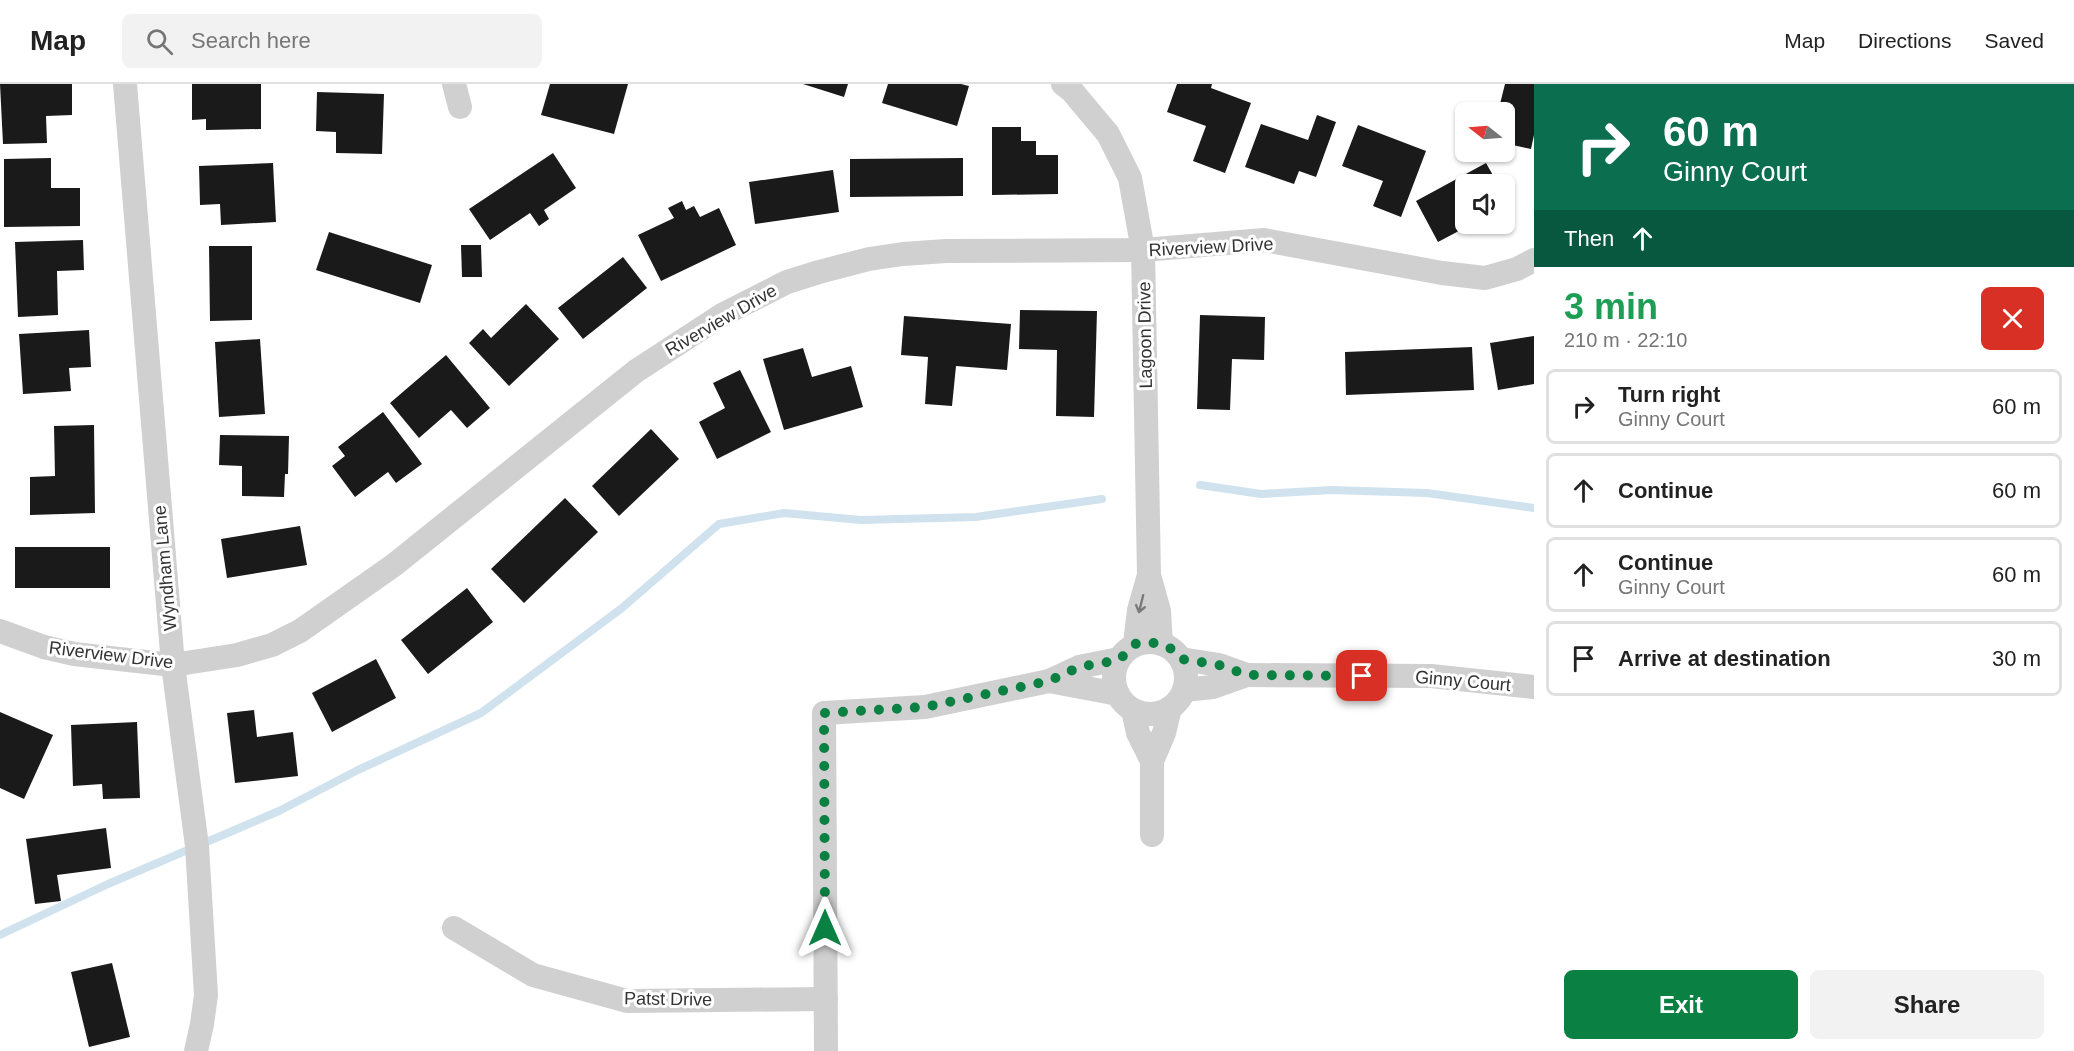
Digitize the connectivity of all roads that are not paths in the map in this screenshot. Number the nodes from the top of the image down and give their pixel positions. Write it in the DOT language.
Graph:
graph roads {
  1 [pos="125,84"];
  2 [pos="454,84"];
  3 [pos="1063,84"];
  4 [pos="460,107"];
  5 [pos="1143,250"];
  6 [pos="1534,260"];
  7 [pos="1149,575"];
  8 [pos="0,631"];
  9 [pos="1161,644"];
  10 [pos="1127,652"];
  11 [pos="1181,659"];
  12 [pos="173,665"];
  13 [pos="1247,675"];
  14 [pos="1049,681"];
  15 [pos="1534,687"];
  16 [pos="1177,699"];
  17 [pos="1125,702"];
  18 [pos="1152,760"];
  19 [pos="1152,835"];
  20 [pos="454,928"];
  21 [pos="826,999"];
  22 [pos="196,1051"];
  23 [pos="826,1051"];
  1 -- 12 [label="street, Wyndham Lane"];
  2 -- 4 [label="street"];
  3 -- 5 [label="street, Lagoon Drive"];
  5 -- 6 [label="street, Riverview Drive"];
  5 -- 7 [label="street, Lagoon Drive"];
  5 -- 12 [label="street, Riverview Drive"];
  7 -- 9 [label="street"];
  7 -- 10 [label="street, one-way"];
  8 -- 12 [label="street, Riverview Drive"];
  9 -- 10 [label="street"];
  9 -- 11 [label="street"];
  10 -- 14 [label="street"];
  10 -- 17 [label="street"];
  11 -- 13 [label="street"];
  11 -- 16 [label="street"];
  12 -- 22 [label="street, Wyndham Lane"];
  13 -- 15 [label="street, Ginny Court"];
  13 -- 16 [label="street"];
  14 -- 17 [label="street"];
  14 -- 21 [label="street"];
  16 -- 17 [label="street"];
  16 -- 18 [label="street"];
  17 -- 18 [label="street"];
  18 -- 19 [label="street"];
  20 -- 21 [label="street, Patst Drive"];
  21 -- 23 [label="street"];
}
